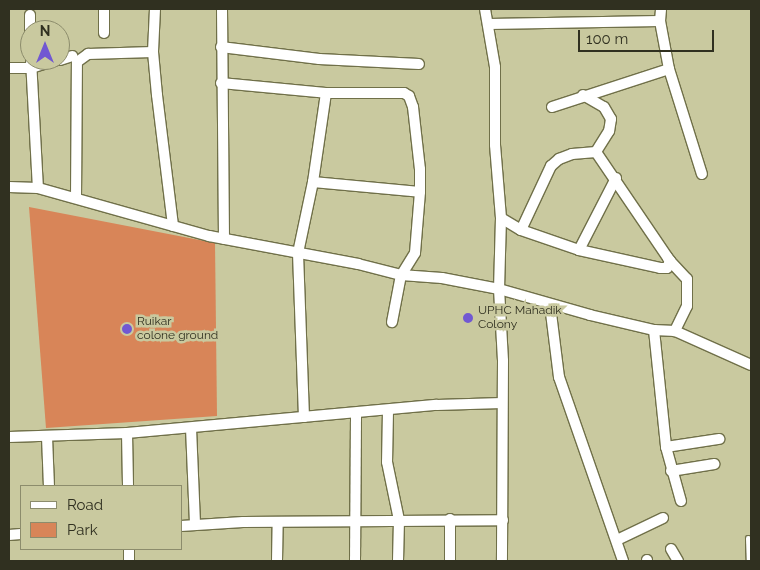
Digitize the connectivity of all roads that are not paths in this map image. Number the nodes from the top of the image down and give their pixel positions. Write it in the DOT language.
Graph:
graph roads {
  1 [pos="104,9"];
  2 [pos="155,9"];
  3 [pos="222,9"];
  4 [pos="485,9"];
  5 [pos="661,9"];
  6 [pos="30,15"];
  7 [pos="30,20"];
  8 [pos="660,21"];
  9 [pos="489,24"];
  10 [pos="104,33"];
  11 [pos="221,47"];
  12 [pos="154,52"];
  13 [pos="418,64"];
  14 [pos="669,69"];
  15 [pos="31,70"];
  16 [pos="222,83"];
  17 [pos="326,93"];
  18 [pos="584,96"];
  19 [pos="552,106"];
  20 [pos="596,152"];
  21 [pos="702,174"];
  22 [pos="616,178"];
  23 [pos="313,182"];
  24 [pos="9,186"];
  25 [pos="38,188"];
  26 [pos="420,192"];
  27 [pos="76,198"];
  28 [pos="501,218"];
  29 [pos="173,226"];
  30 [pos="521,230"];
  31 [pos="224,239"];
  32 [pos="579,250"];
  33 [pos="298,252"];
  34 [pos="670,261"];
  35 [pos="401,275"];
  36 [pos="499,289"];
  37 [pos="550,305"];
  38 [pos="392,322"];
  39 [pos="654,330"];
  40 [pos="675,331"];
  41 [pos="751,365"];
  42 [pos="502,403"];
  43 [pos="388,411"];
  44 [pos="356,414"];
  45 [pos="304,418"];
  46 [pos="191,428"];
  47 [pos="127,433"];
  48 [pos="9,437"];
  49 [pos="48,437"];
  50 [pos="719,440"];
  51 [pos="666,447"];
  52 [pos="714,464"];
  53 [pos="671,471"];
  54 [pos="49,485"];
  55 [pos="128,485"];
  56 [pos="680,501"];
  57 [pos="663,518"];
  58 [pos="450,519"];
  59 [pos="399,520"];
  60 [pos="503,520"];
  61 [pos="355,521"];
  62 [pos="278,522"];
  63 [pos="195,525"];
  64 [pos="182,526"];
  65 [pos="748,538"];
  66 [pos="617,540"];
  67 [pos="672,549"];
  68 [pos="278,561"];
  69 [pos="355,561"];
  70 [pos="398,561"];
  71 [pos="450,561"];
  72 [pos="502,561"];
  73 [pos="623,561"];
  74 [pos="678,561"];
  75 [pos="749,561"];
  1 -- 10 [label="street"];
  2 -- 12 [label="street"];
  3 -- 11 [label="street"];
  4 -- 9 [label="street"];
  5 -- 8 [label="street"];
  6 -- 7 [label="street"];
  8 -- 9 [label="street"];
  8 -- 14 [label="street"];
  9 -- 28 [label="street"];
  11 -- 13 [label="street"];
  11 -- 16 [label="street"];
  12 -- 27 [label="street"];
  12 -- 29 [label="street"];
  14 -- 18 [label="street"];
  14 -- 21 [label="street"];
  15 -- 25 [label="street"];
  16 -- 17 [label="street"];
  16 -- 31 [label="street"];
  17 -- 23 [label="street"];
  17 -- 26 [label="street"];
  18 -- 19 [label="street"];
  18 -- 20 [label="street"];
  20 -- 22 [label="street"];
  20 -- 30 [label="street"];
  22 -- 32 [label="street"];
  22 -- 34 [label="street"];
  23 -- 26 [label="street"];
  23 -- 33 [label="street"];
  24 -- 25 [label="street"];
  25 -- 27 [label="street"];
  26 -- 35 [label="street"];
  27 -- 29 [label="street"];
  28 -- 30 [label="street"];
  28 -- 36 [label="street"];
  29 -- 31 [label="street"];
  30 -- 32 [label="street"];
  31 -- 33 [label="street"];
  32 -- 34 [label="street"];
  33 -- 35 [label="street"];
  33 -- 45 [label="street"];
  34 -- 40 [label="street"];
  35 -- 36 [label="street"];
  35 -- 38 [label="street"];
  36 -- 37 [label="street"];
  36 -- 42 [label="street"];
  37 -- 39 [label="street"];
  37 -- 66 [label="street"];
  39 -- 40 [label="street"];
  39 -- 51 [label="street"];
  40 -- 41 [label="street"];
  42 -- 43 [label="street"];
  42 -- 60 [label="street"];
  43 -- 44 [label="street"];
  43 -- 59 [label="street"];
  44 -- 45 [label="street"];
  44 -- 61 [label="street"];
  45 -- 46 [label="street"];
  46 -- 47 [label="street"];
  46 -- 63 [label="street"];
  47 -- 49 [label="street"];
  47 -- 55 [label="street"];
  48 -- 49 [label="street"];
  49 -- 54 [label="street"];
  50 -- 51 [label="street"];
  51 -- 53 [label="street"];
  52 -- 53 [label="street"];
  53 -- 56 [label="street"];
  57 -- 66 [label="street"];
  58 -- 59 [label="street"];
  58 -- 60 [label="street"];
  58 -- 71 [label="street"];
  59 -- 61 [label="street"];
  59 -- 70 [label="street"];
  60 -- 72 [label="street"];
  61 -- 62 [label="street"];
  61 -- 69 [label="street"];
  62 -- 63 [label="street"];
  62 -- 68 [label="street"];
  63 -- 64 [label="street"];
  65 -- 75 [label="lane"];
  66 -- 73 [label="street"];
  67 -- 74 [label="street"];
}
